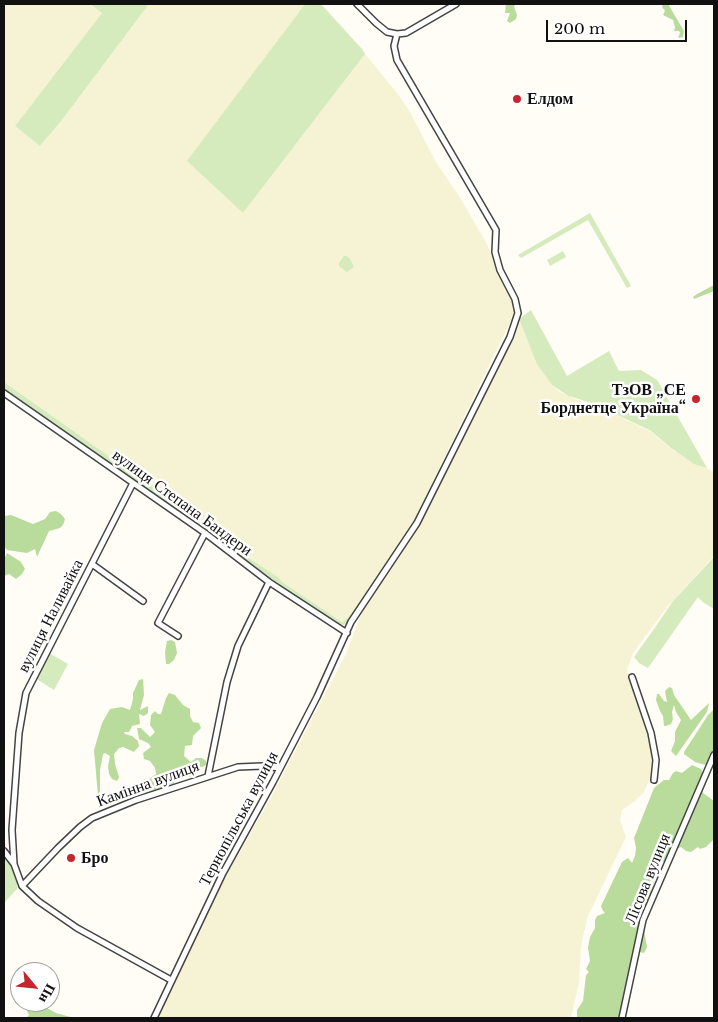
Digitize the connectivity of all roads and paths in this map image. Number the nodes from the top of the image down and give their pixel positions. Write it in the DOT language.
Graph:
graph roads {
  1 [pos="357,4"];
  2 [pos="456,4"];
  3 [pos="397,34"];
  4 [pos="4,394"];
  5 [pos="133,483"];
  6 [pos="205,533"];
  7 [pos="92,564"];
  8 [pos="270,582"];
  9 [pos="143,601"];
  10 [pos="347,633"];
  11 [pos="178,636"];
  12 [pos="632,677"];
  13 [pos="714,755"];
  14 [pos="280,768"];
  15 [pos="208,776"];
  16 [pos="654,780"];
  17 [pos="4,851"];
  18 [pos="14,864"];
  19 [pos="22,886"];
  20 [pos="171,980"];
  21 [pos="154,1018"];
  22 [pos="622,1018"];
  1 -- 3 [label="street"];
  2 -- 3 [label="street"];
  3 -- 10 [label="street, Тернопільська вулиця"];
  4 -- 5 [label="street, вулиця Степана Бандери"];
  5 -- 6 [label="street, вулиця Степана Бандери"];
  5 -- 7 [label="street, вулиця Наливайка"];
  6 -- 8 [label="street, вулиця Степана Бандери"];
  6 -- 11 [label="street"];
  7 -- 9 [label="street"];
  7 -- 18 [label="street, вулиця Наливайка"];
  8 -- 10 [label="street, вулиця Степана Бандери"];
  8 -- 15 [label="street"];
  10 -- 14 [label="street, Тернопільська вулиця"];
  12 -- 16 [label="street"];
  13 -- 22 [label="street, Лісова вулиця"];
  14 -- 15 [label="street, Камінна вулиця"];
  14 -- 20 [label="street, Тернопільська вулиця"];
  15 -- 19 [label="street, Камінна вулиця"];
  17 -- 18 [label="street"];
  18 -- 19 [label="street, вулиця Наливайка"];
  19 -- 20 [label="street"];
  20 -- 21 [label="street, Тернопільська вулиця"];
}
